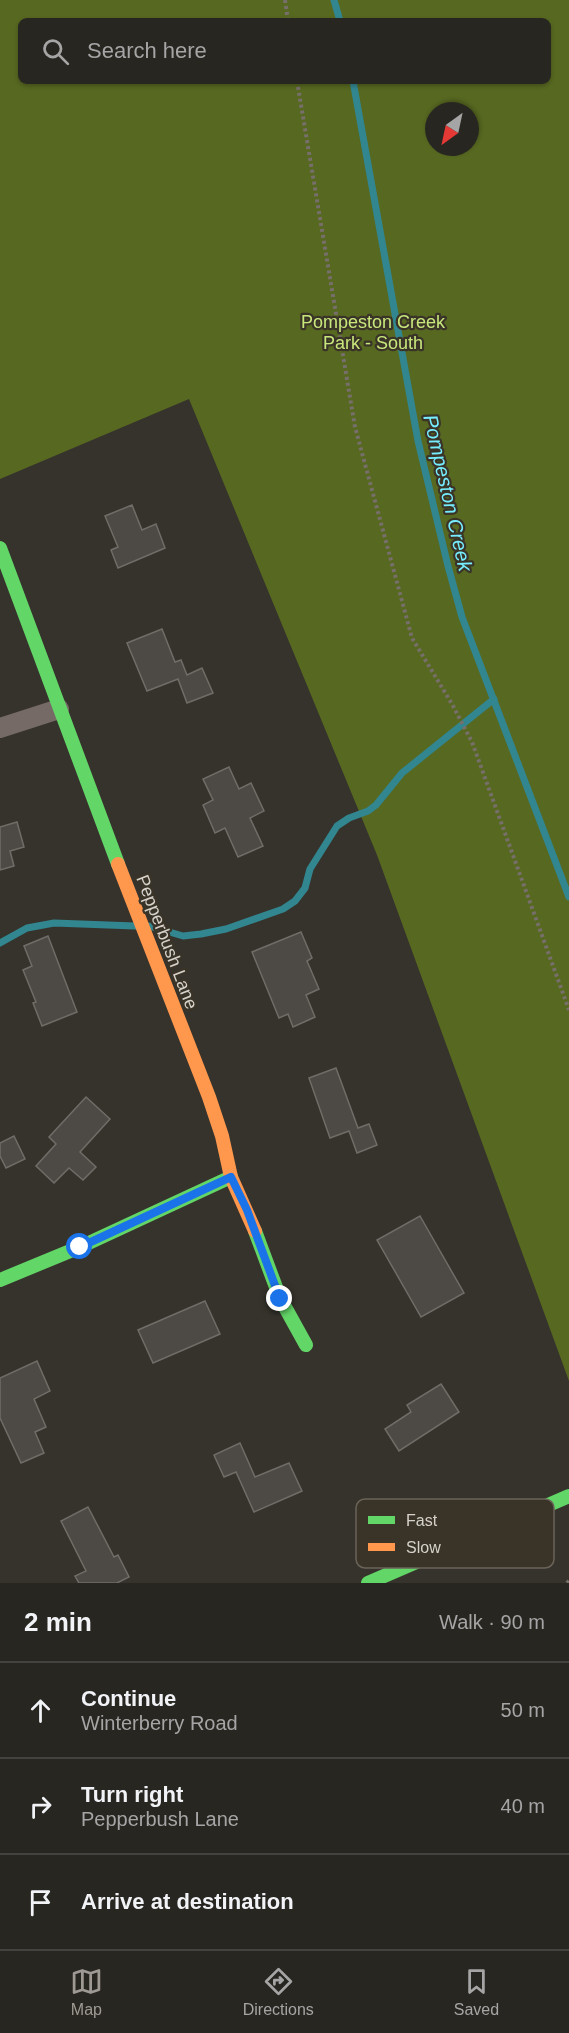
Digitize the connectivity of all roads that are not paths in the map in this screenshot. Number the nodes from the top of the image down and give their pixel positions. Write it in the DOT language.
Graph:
graph roads {
  1 [pos="0,548"];
  2 [pos="59,709"];
  3 [pos="0,728"];
  4 [pos="231,1177"];
  5 [pos="0,1280"];
  6 [pos="306,1346"];
  7 [pos="569,1496"];
  8 [pos="554,1502"];
  9 [pos="403,1568"];
  10 [pos="368,1583"];
  1 -- 2 [label="street, Pepperbush Lane"];
  2 -- 3 [label="street"];
  2 -- 4 [label="street, Pepperbush Lane"];
  4 -- 5 [label="street"];
  4 -- 6 [label="street, Pepperbush Lane"];
  7 -- 8 [label="street"];
  9 -- 10 [label="street"];
}
